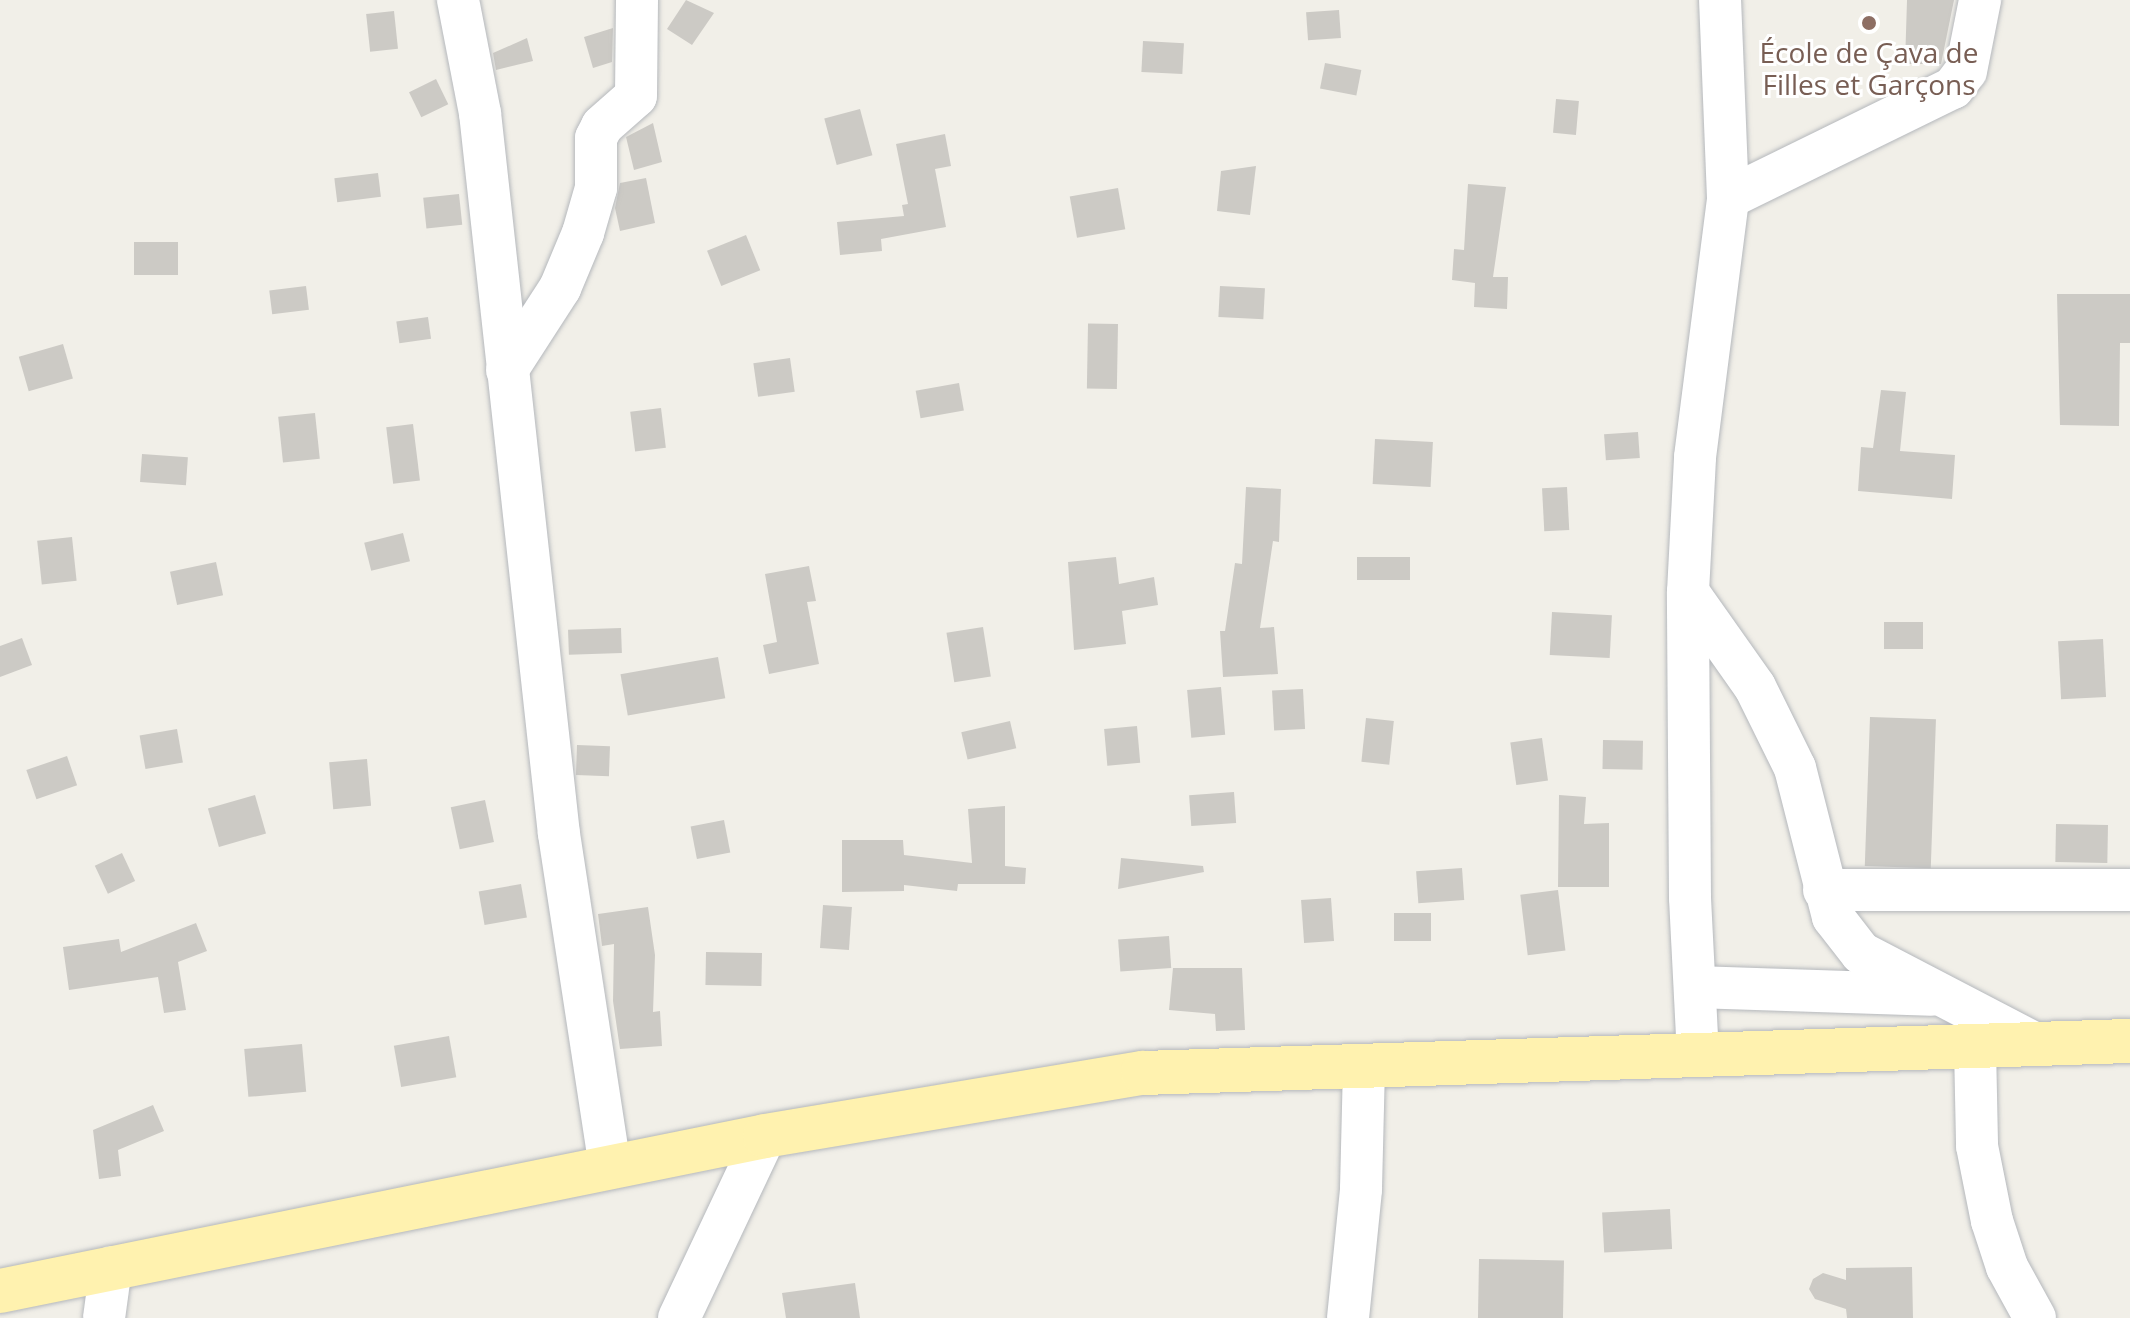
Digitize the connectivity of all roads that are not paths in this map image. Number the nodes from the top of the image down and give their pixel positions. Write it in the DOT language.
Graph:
graph roads {
  1 [pos="458,0"];
  2 [pos="637,0"];
  3 [pos="1720,0"];
  4 [pos="1980,0"];
  5 [pos="1728,198"];
  6 [pos="507,370"];
  7 [pos="1688,592"];
  8 [pos="1824,890"];
  9 [pos="2130,890"];
  10 [pos="1695,987"];
  11 [pos="1937,996"];
  12 [pos="2038,1045"];
  13 [pos="2124,1045"];
  14 [pos="1975,1047"];
  15 [pos="1698,1056"];
  16 [pos="1364,1066"];
  17 [pos="765,1136"];
  18 [pos="610,1167"];
  19 [pos="111,1267"];
  20 [pos="0,1291"];
  21 [pos="104,1318"];
  22 [pos="679,1318"];
  23 [pos="1348,1318"];
  24 [pos="2035,1318"];
  1 -- 6 [label="street"];
  2 -- 6 [label="street"];
  3 -- 5 [label="street"];
  4 -- 5 [label="street"];
  5 -- 7 [label="street"];
  6 -- 18 [label="street"];
  7 -- 8 [label="street"];
  7 -- 10 [label="street"];
  8 -- 9 [label="street"];
  8 -- 11 [label="street"];
  10 -- 11 [label="street"];
  10 -- 15 [label="street"];
  11 -- 12 [label="street"];
  12 -- 13 [label="main road"];
  12 -- 14 [label="main road"];
  14 -- 15 [label="main road"];
  14 -- 24 [label="street"];
  15 -- 16 [label="main road"];
  16 -- 17 [label="main road"];
  16 -- 23 [label="street"];
  17 -- 18 [label="main road"];
  17 -- 22 [label="street"];
  18 -- 19 [label="main road"];
  19 -- 20 [label="main road"];
  19 -- 21 [label="street"];
}
